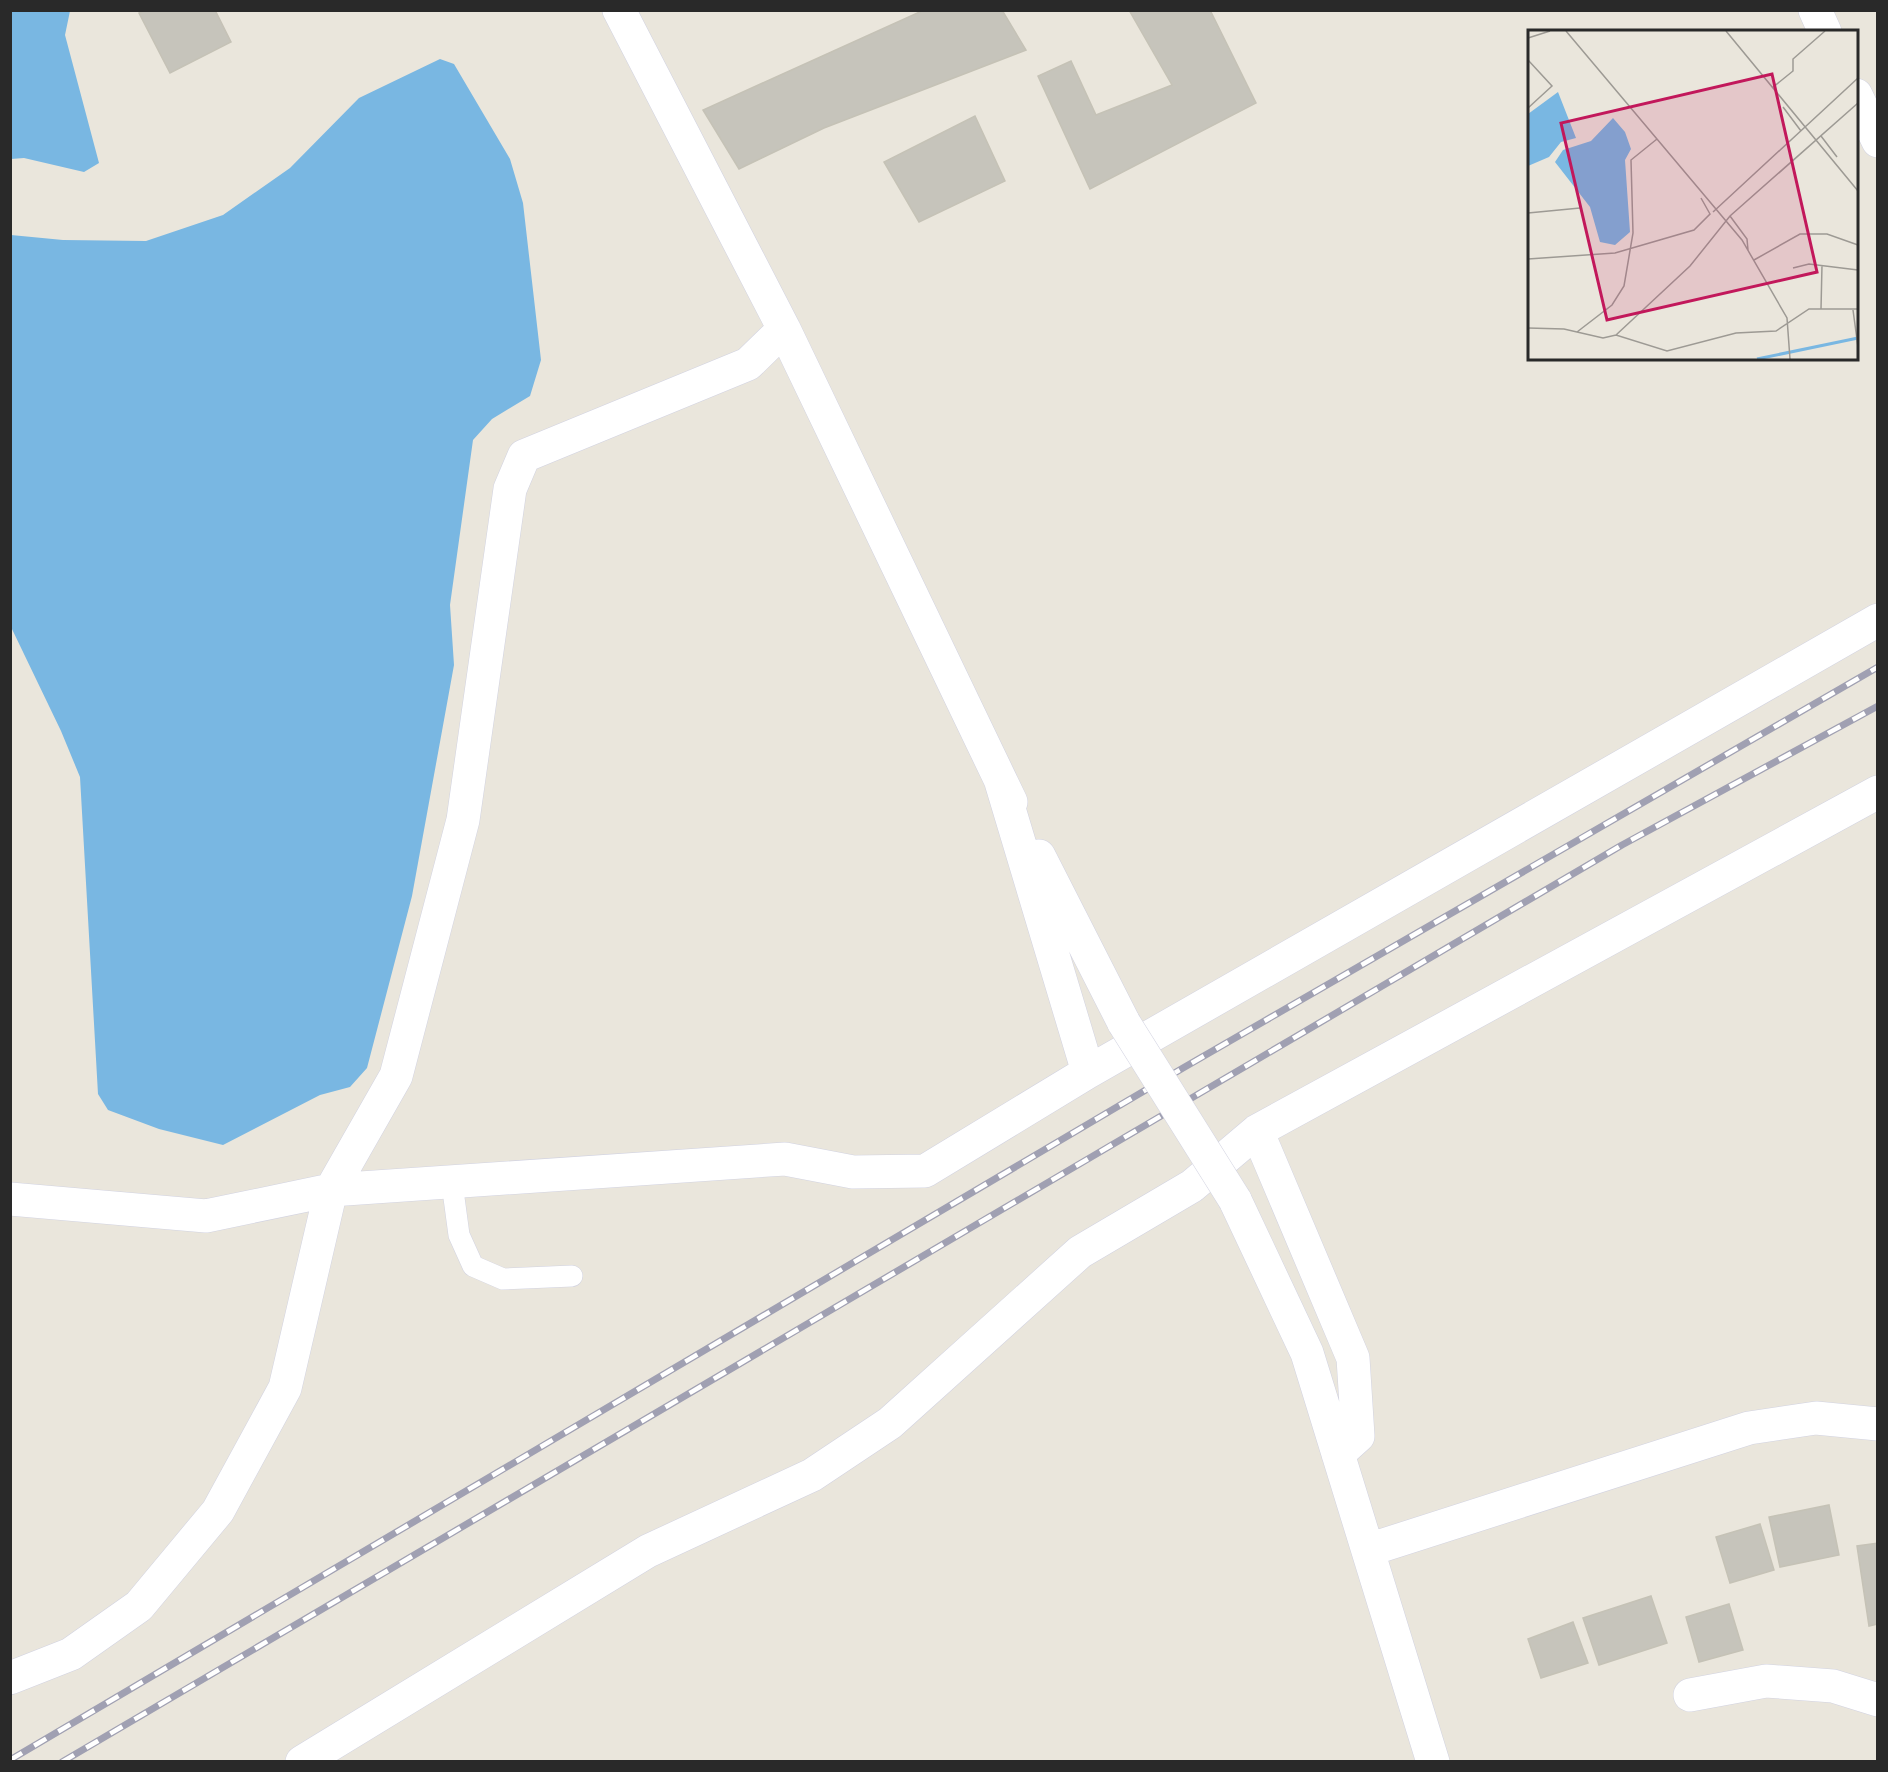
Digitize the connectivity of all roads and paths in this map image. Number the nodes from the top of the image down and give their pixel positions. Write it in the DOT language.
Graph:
graph roads {
  1 [pos="619,10"];
  2 [pos="1815,10"];
  3 [pos="1824,30"];
  4 [pos="784,329"];
  5 [pos="1878,620"];
  6 [pos="1001,782"];
  7 [pos="1878,792"];
  8 [pos="1088,1072"];
  9 [pos="1257,1131"];
  10 [pos="452,1183"];
  11 [pos="331,1190"];
  12 [pos="10,1199"];
  13 [pos="572,1276"];
  14 [pos="1878,1424"];
  15 [pos="1338,1454"];
  16 [pos="1368,1550"];
  17 [pos="10,1678"];
  18 [pos="1690,1695"];
  19 [pos="1878,1700"];
  20 [pos="302,1761"];
  21 [pos="1433,1761"];
  1 -- 4 [label="street"];
  2 -- 3 [label="street"];
  4 -- 6 [label="street"];
  4 -- 11 [label="street"];
  5 -- 8 [label="street"];
  6 -- 8 [label="street"];
  6 -- 15 [label="street, bridge"];
  7 -- 9 [label="street"];
  8 -- 10 [label="street"];
  9 -- 15 [label="street"];
  9 -- 20 [label="street"];
  10 -- 11 [label="street"];
  10 -- 13 [label="lane"];
  11 -- 12 [label="street"];
  11 -- 17 [label="street"];
  14 -- 16 [label="street"];
  15 -- 16 [label="street"];
  16 -- 21 [label="street"];
  18 -- 19 [label="street"];
}
